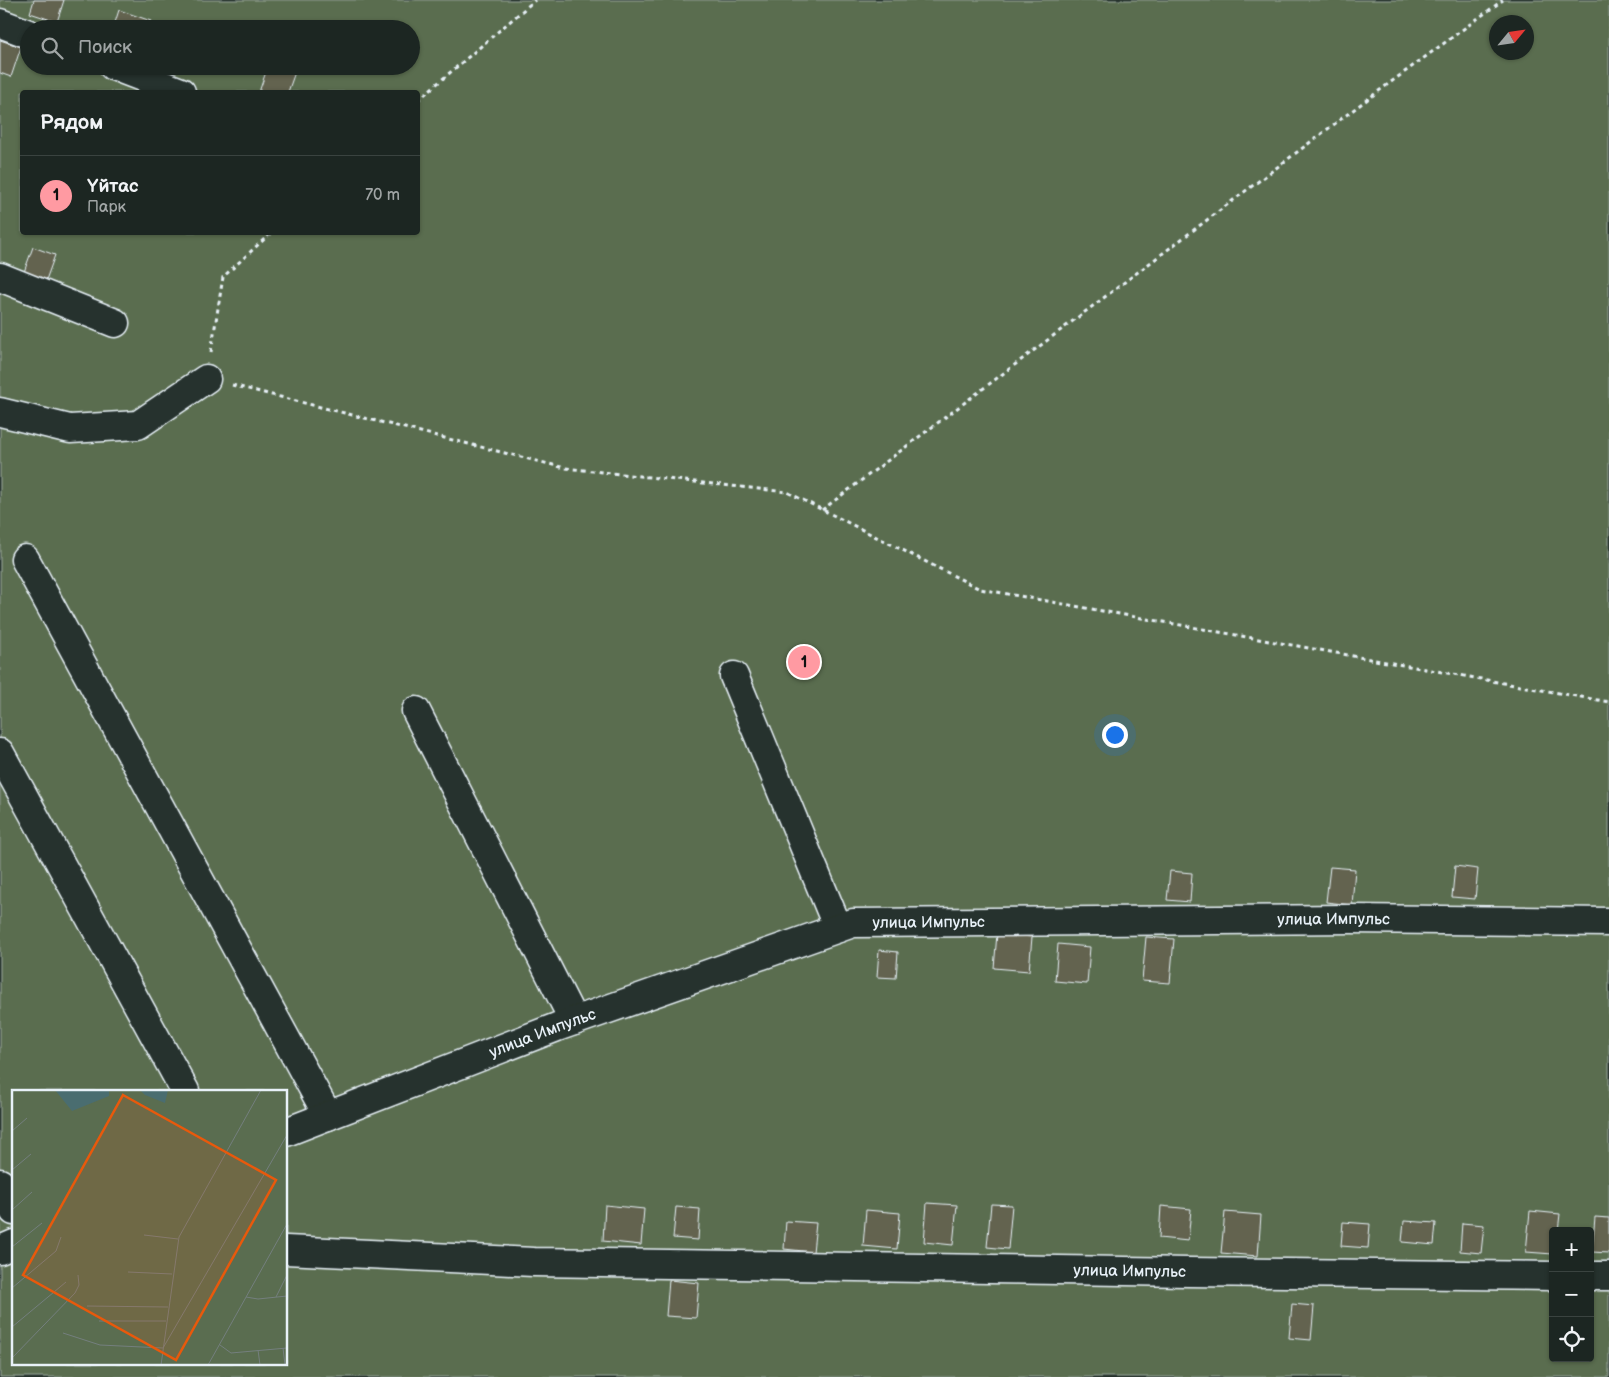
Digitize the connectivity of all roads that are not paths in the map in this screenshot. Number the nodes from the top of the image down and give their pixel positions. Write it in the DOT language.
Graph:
graph roads {
  1 [pos="0,23"];
  2 [pos="20,31"];
  3 [pos="137,75"];
  4 [pos="176,90"];
  5 [pos="0,277"];
  6 [pos="115,323"];
  7 [pos="206,379"];
  8 [pos="0,412"];
  9 [pos="25,559"];
  10 [pos="734,676"];
  11 [pos="416,711"];
  12 [pos="0,753"];
  13 [pos="1609,922"];
  14 [pos="838,928"];
  15 [pos="574,1021"];
  16 [pos="184,1090"];
  17 [pos="328,1116"];
  18 [pos="288,1131"];
  19 [pos="0,1184"];
  20 [pos="12,1207"];
  21 [pos="12,1245"];
  22 [pos="0,1250"];
  23 [pos="288,1250"];
  24 [pos="1549,1276"];
  25 [pos="1594,1276"];
  26 [pos="1609,1276"];
  1 -- 2 [label="street"];
  3 -- 4 [label="street"];
  5 -- 6 [label="street"];
  7 -- 8 [label="street"];
  9 -- 17 [label="street"];
  10 -- 14 [label="street"];
  11 -- 15 [label="street"];
  12 -- 16 [label="street"];
  13 -- 14 [label="street, улица Импульс"];
  14 -- 15 [label="street, улица Импульс"];
  15 -- 17 [label="street, улица Импульс"];
  17 -- 18 [label="street, улица Импульс"];
  19 -- 20 [label="street"];
  21 -- 22 [label="street"];
  23 -- 24 [label="street, улица Импульс"];
  25 -- 26 [label="street"];
}
